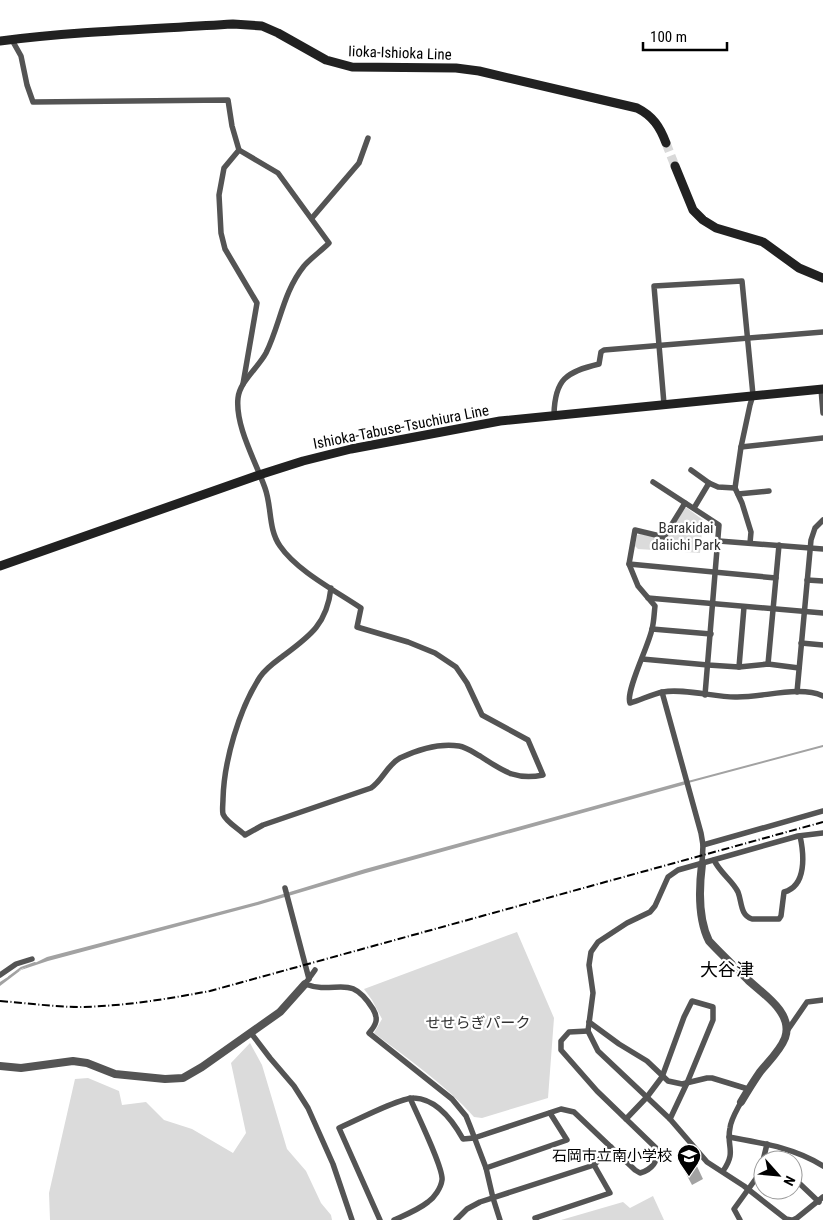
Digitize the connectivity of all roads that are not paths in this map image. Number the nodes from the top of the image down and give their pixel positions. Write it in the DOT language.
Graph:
graph roads {
  1 [pos="12,40"];
  2 [pos="0,41"];
  3 [pos="368,138"];
  4 [pos="666,143"];
  5 [pos="239,150"];
  6 [pos="675,166"];
  7 [pos="312,218"];
  8 [pos="823,278"];
  9 [pos="823,332"];
  10 [pos="748,338"];
  11 [pos="659,345"];
  12 [pos="243,386"];
  13 [pos="822,389"];
  14 [pos="754,396"];
  15 [pos="664,404"];
  16 [pos="823,413"];
  17 [pos="554,414"];
  18 [pos="823,438"];
  19 [pos="741,447"];
  20 [pos="690,470"];
  21 [pos="259,475"];
  22 [pos="653,482"];
  23 [pos="710,483"];
  24 [pos="737,491"];
  25 [pos="769,491"];
  26 [pos="685,503"];
  27 [pos="694,508"];
  28 [pos="823,520"];
  29 [pos="719,540"];
  30 [pos="750,543"];
  31 [pos="779,546"];
  32 [pos="810,548"];
  33 [pos="823,549"];
  34 [pos="629,564"];
  35 [pos="0,566"];
  36 [pos="716,572"];
  37 [pos="776,578"];
  38 [pos="807,580"];
  39 [pos="823,581"];
  40 [pos="331,588"];
  41 [pos="648,598"];
  42 [pos="713,604"];
  43 [pos="744,607"];
  44 [pos="773,609"];
  45 [pos="804,612"];
  46 [pos="823,613"];
  47 [pos="652,629"];
  48 [pos="710,634"];
  49 [pos="801,643"];
  50 [pos="823,645"];
  51 [pos="642,659"];
  52 [pos="768,664"];
  53 [pos="708,665"];
  54 [pos="739,667"];
  55 [pos="799,668"];
  56 [pos="662,692"];
  57 [pos="797,692"];
  58 [pos="705,695"];
  59 [pos="823,696"];
  60 [pos="823,811"];
  61 [pos="823,833"];
  62 [pos="800,836"];
  63 [pos="703,845"];
  64 [pos="714,860"];
  65 [pos="702,864"];
  66 [pos="285,890"];
  67 [pos="32,959"];
  68 [pos="315,970"];
  69 [pos="0,975"];
  70 [pos="307,981"];
  71 [pos="823,1000"];
  72 [pos="589,1022"];
  73 [pos="588,1031"];
  74 [pos="787,1031"];
  75 [pos="251,1034"];
  76 [pos="0,1066"];
  77 [pos="662,1077"];
  78 [pos="687,1082"];
  79 [pos="748,1090"];
  80 [pos="647,1097"];
  81 [pos="410,1098"];
  82 [pos="741,1102"];
  83 [pos="550,1113"];
  84 [pos="626,1119"];
  85 [pos="670,1119"];
  86 [pos="729,1137"];
  87 [pos="474,1138"];
  88 [pos="766,1144"];
  89 [pos="611,1148"];
  90 [pos="765,1150"];
  91 [pos="594,1165"];
  92 [pos="823,1166"];
  93 [pos="486,1168"];
  94 [pos="723,1171"];
  95 [pos="753,1183"];
  96 [pos="803,1186"];
  97 [pos="748,1189"];
  98 [pos="493,1198"];
  99 [pos="821,1199"];
  100 [pos="457,1219"];
  101 [pos="533,1219"];
  102 [pos="352,1220"];
  103 [pos="380,1220"];
  104 [pos="394,1220"];
  105 [pos="500,1220"];
  106 [pos="740,1220"];
  107 [pos="792,1220"];
  1 -- 2 [label="main road, Iioka-Ishioka Line"];
  1 -- 4 [label="main road, Iioka-Ishioka Line"];
  1 -- 5 [label="street"];
  3 -- 7 [label="street"];
  5 -- 7 [label="street"];
  5 -- 12 [label="street"];
  6 -- 8 [label="main road"];
  7 -- 12 [label="street"];
  9 -- 10 [label="street"];
  10 -- 11 [label="street"];
  10 -- 11 [label="street"];
  10 -- 14 [label="street"];
  11 -- 15 [label="street"];
  11 -- 17 [label="street"];
  12 -- 21 [label="street"];
  13 -- 14 [label="main road, Ishioka-Tabuse-Tsuchiura Line"];
  13 -- 16 [label="street"];
  14 -- 15 [label="main road, Ishioka-Tabuse-Tsuchiura Line"];
  14 -- 19 [label="street"];
  15 -- 17 [label="main road, Ishioka-Tabuse-Tsuchiura Line"];
  17 -- 21 [label="main road, Ishioka-Tabuse-Tsuchiura Line"];
  18 -- 19 [label="street"];
  19 -- 24 [label="street"];
  20 -- 23 [label="street"];
  21 -- 35 [label="main road, Ishioka-Tabuse-Tsuchiura Line"];
  21 -- 40 [label="street"];
  22 -- 26 [label="street"];
  23 -- 24 [label="street"];
  23 -- 27 [label="street"];
  24 -- 25 [label="street"];
  24 -- 30 [label="street"];
  26 -- 27 [label="street"];
  26 -- 34 [label="street"];
  27 -- 29 [label="street"];
  28 -- 32 [label="street"];
  29 -- 30 [label="street"];
  29 -- 36 [label="street"];
  30 -- 31 [label="street"];
  31 -- 32 [label="street"];
  31 -- 37 [label="street"];
  32 -- 33 [label="street"];
  32 -- 38 [label="street"];
  34 -- 36 [label="street"];
  34 -- 41 [label="street"];
  36 -- 37 [label="street"];
  36 -- 42 [label="street"];
  37 -- 44 [label="street"];
  38 -- 39 [label="street"];
  38 -- 45 [label="street"];
  40 -- 40 [label="street"];
  41 -- 42 [label="street"];
  41 -- 47 [label="street"];
  42 -- 43 [label="street"];
  42 -- 48 [label="street"];
  43 -- 44 [label="street"];
  43 -- 54 [label="street"];
  44 -- 45 [label="street"];
  44 -- 52 [label="street"];
  45 -- 46 [label="street"];
  45 -- 49 [label="street"];
  47 -- 48 [label="street"];
  47 -- 51 [label="street"];
  48 -- 53 [label="street"];
  49 -- 50 [label="street"];
  49 -- 55 [label="street"];
  51 -- 53 [label="street"];
  51 -- 56 [label="street"];
  52 -- 54 [label="street"];
  52 -- 55 [label="street"];
  53 -- 54 [label="street"];
  53 -- 58 [label="street"];
  55 -- 57 [label="street"];
  56 -- 58 [label="street"];
  56 -- 63 [label="street"];
  57 -- 58 [label="street"];
  57 -- 59 [label="street"];
  60 -- 63 [label="street"];
  61 -- 62 [label="street"];
  62 -- 64 [label="street"];
  62 -- 64 [label="street"];
  63 -- 65 [label="street"];
  64 -- 65 [label="street"];
  65 -- 72 [label="street"];
  65 -- 74 [label="street"];
  66 -- 70 [label="street"];
  67 -- 69 [label="street"];
  68 -- 70 [label="street"];
  70 -- 75 [label="street"];
  70 -- 87 [label="street"];
  71 -- 74 [label="street"];
  72 -- 73 [label="street"];
  72 -- 77 [label="street"];
  73 -- 80 [label="street"];
  73 -- 84 [label="street"];
  74 -- 79 [label="street"];
  75 -- 76 [label="street"];
  75 -- 102 [label="street"];
  77 -- 78 [label="street"];
  77 -- 78 [label="street"];
  77 -- 80 [label="street"];
  78 -- 79 [label="street"];
  78 -- 85 [label="street"];
  79 -- 82 [label="street"];
  80 -- 84 [label="street"];
  80 -- 85 [label="street"];
  81 -- 87 [label="street"];
  81 -- 103 [label="street"];
  81 -- 104 [label="street"];
  82 -- 86 [label="street"];
  83 -- 87 [label="street"];
  83 -- 89 [label="street"];
  83 -- 93 [label="street"];
  84 -- 89 [label="street"];
  85 -- 94 [label="street"];
  86 -- 88 [label="street"];
  86 -- 94 [label="street"];
  87 -- 93 [label="street"];
  88 -- 90 [label="street"];
  88 -- 92 [label="street"];
  89 -- 91 [label="street"];
  91 -- 98 [label="street"];
  91 -- 101 [label="street"];
  93 -- 98 [label="street"];
  94 -- 97 [label="street"];
  95 -- 97 [label="street"];
  96 -- 99 [label="street"];
  97 -- 106 [label="street"];
  97 -- 107 [label="street"];
  98 -- 100 [label="street"];
  98 -- 105 [label="street"];
  99 -- 107 [label="street"];
}
